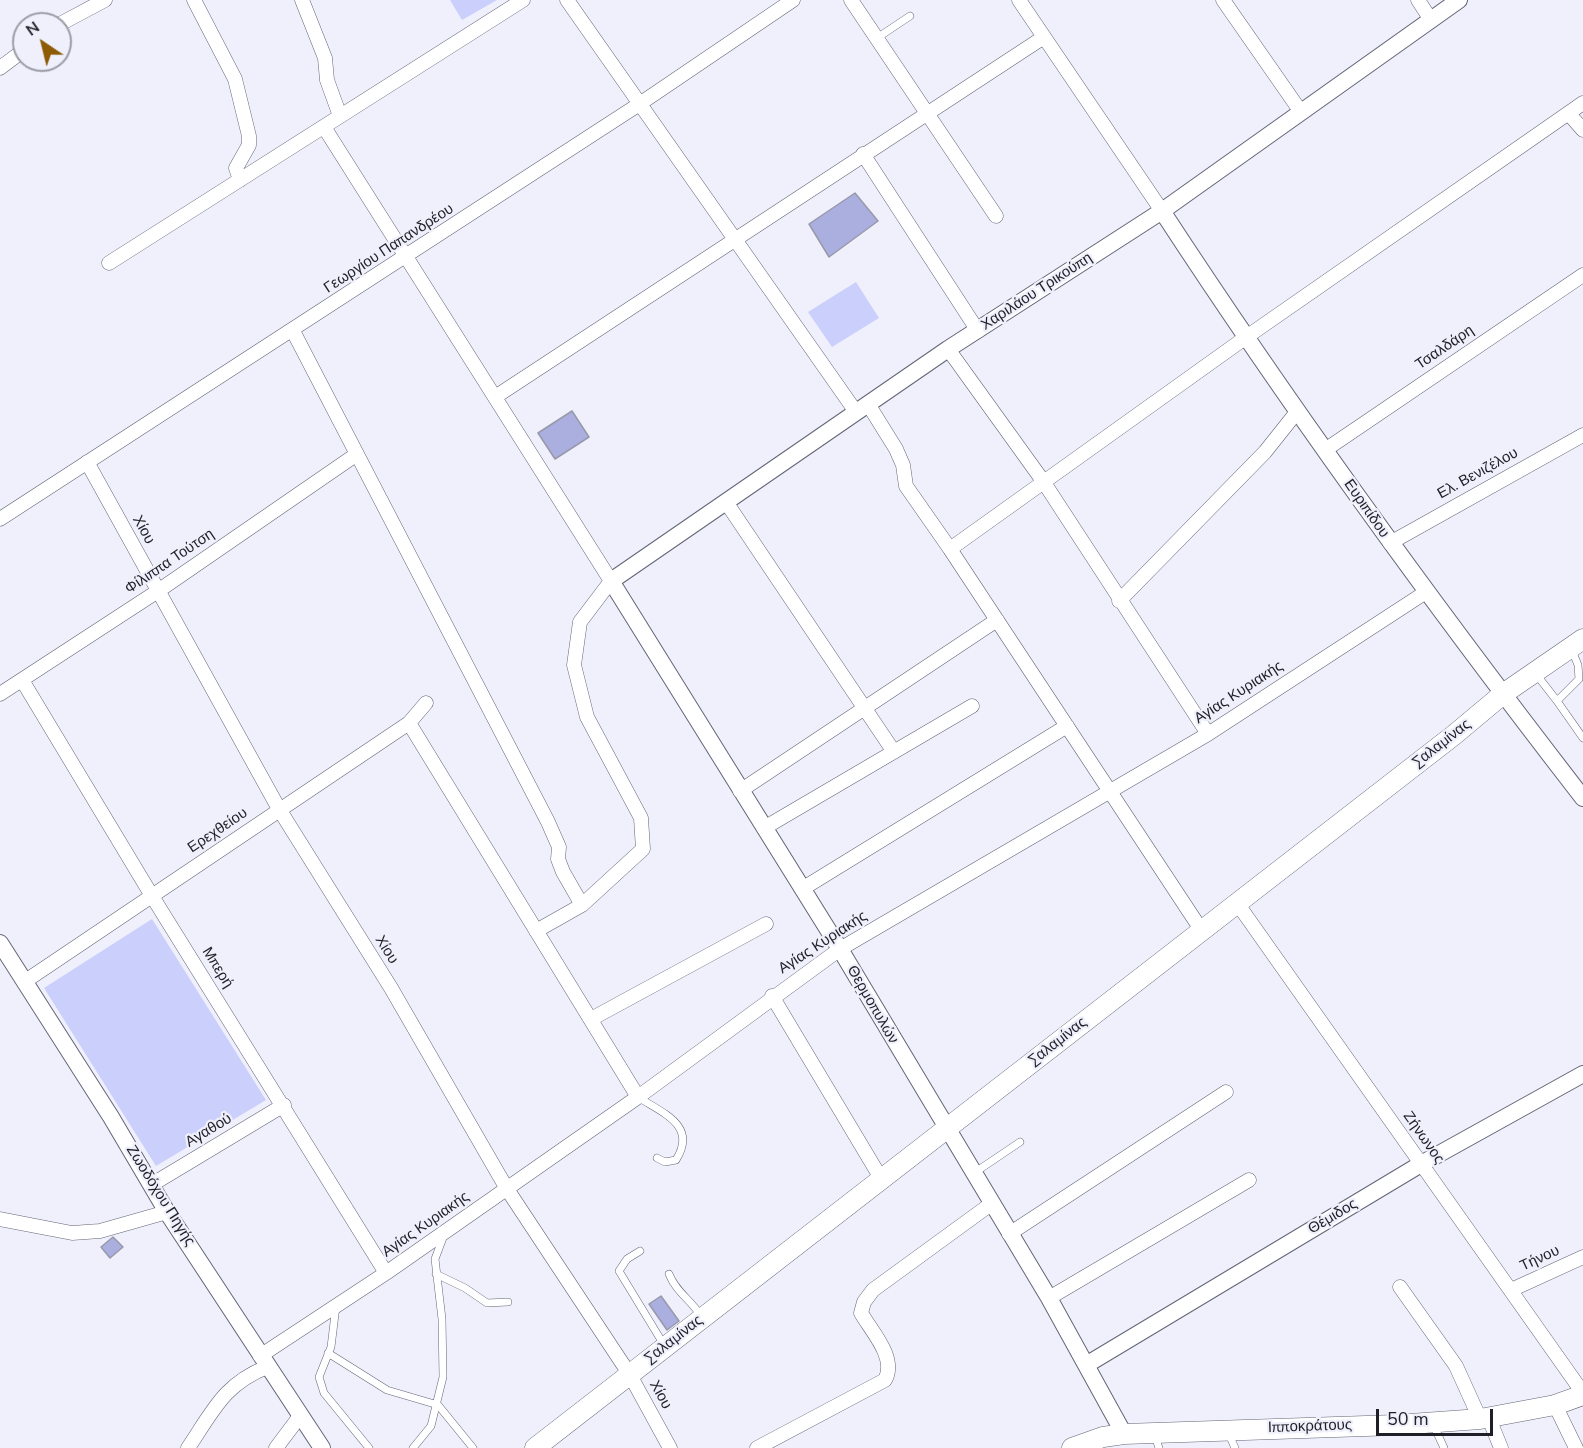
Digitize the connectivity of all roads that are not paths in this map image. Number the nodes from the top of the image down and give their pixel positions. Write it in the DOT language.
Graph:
graph roads {
  1 [pos="105,0"];
  2 [pos="194,0"];
  3 [pos="302,0"];
  4 [pos="522,0"];
  5 [pos="567,0"];
  6 [pos="793,0"];
  7 [pos="850,0"];
  8 [pos="1019,0"];
  9 [pos="1223,0"];
  10 [pos="1418,0"];
  11 [pos="1459,0"];
  12 [pos="910,16"];
  13 [pos="72,18"];
  14 [pos="1431,20"];
  15 [pos="1044,37"];
  16 [pos="877,38"];
  17 [pos="1583,104"];
  18 [pos="639,105"];
  19 [pos="1301,112"];
  20 [pos="927,113"];
  21 [pos="1569,114"];
  22 [pos="340,116"];
  23 [pos="324,127"];
  24 [pos="1583,130"];
  25 [pos="863,154"];
  26 [pos="240,180"];
  27 [pos="1162,211"];
  28 [pos="996,216"];
  29 [pos="734,239"];
  30 [pos="406,257"];
  31 [pos="109,263"];
  32 [pos="1583,275"];
  33 [pos="293,331"];
  34 [pos="978,331"];
  35 [pos="1245,338"];
  36 [pos="948,350"];
  37 [pos="495,397"];
  38 [pos="862,408"];
  39 [pos="1296,413"];
  40 [pos="1583,435"];
  41 [pos="1325,450"];
  42 [pos="357,454"];
  43 [pos="87,462"];
  44 [pos="1043,480"];
  45 [pos="726,502"];
  46 [pos="0,519"];
  47 [pos="1390,543"];
  48 [pos="950,549"];
  49 [pos="612,581"];
  50 [pos="158,591"];
  51 [pos="1426,592"];
  52 [pos="1119,601"];
  53 [pos="997,620"];
  54 [pos="1577,643"];
  55 [pos="1535,672"];
  56 [pos="22,680"];
  57 [pos="0,694"];
  58 [pos="1503,694"];
  59 [pos="1557,701"];
  60 [pos="426,703"];
  61 [pos="972,706"];
  62 [pos="865,709"];
  63 [pos="409,723"];
  64 [pos="1067,726"];
  65 [pos="1208,734"];
  66 [pos="1583,738"];
  67 [pos="894,752"];
  68 [pos="741,791"];
  69 [pos="1110,793"];
  70 [pos="1583,798"];
  71 [pos="279,810"];
  72 [pos="764,828"];
  73 [pos="802,889"];
  74 [pos="152,896"];
  75 [pos="1237,903"];
  76 [pos="582,905"];
  77 [pos="766,924"];
  78 [pos="536,931"];
  79 [pos="1202,931"];
  80 [pos="0,943"];
  81 [pos="840,949"];
  82 [pos="24,982"];
  83 [pos="772,996"];
  84 [pos="591,1019"];
  85 [pos="1583,1074"];
  86 [pos="1226,1092"];
  87 [pos="638,1097"];
  88 [pos="284,1105"];
  89 [pos="945,1130"];
  90 [pos="1020,1142"];
  91 [pos="657,1158"];
  92 [pos="1421,1164"];
  93 [pos="974,1173"];
  94 [pos="882,1180"];
  95 [pos="1249,1180"];
  96 [pos="151,1185"];
  97 [pos="507,1188"];
  98 [pos="991,1204"];
  99 [pos="167,1212"];
  100 [pos="0,1219"];
  101 [pos="446,1231"];
  102 [pos="1009,1234"];
  103 [pos="640,1251"];
  104 [pos="1583,1257"];
  105 [pos="386,1273"];
  106 [pos="436,1274"];
  107 [pos="669,1275"];
  108 [pos="1400,1287"];
  109 [pos="1511,1290"];
  110 [pos="1048,1298"];
  111 [pos="508,1302"];
  112 [pos="336,1306"];
  113 [pos="703,1318"];
  114 [pos="665,1347"];
  115 [pos="328,1353"];
  116 [pos="264,1362"];
  117 [pos="1086,1365"];
  118 [pos="630,1375"];
  119 [pos="1583,1394"];
  120 [pos="438,1405"];
  121 [pos="1555,1405"];
  122 [pos="300,1416"];
  123 [pos="1484,1418"];
  124 [pos="1432,1420"];
  125 [pos="1227,1430"];
  126 [pos="1124,1434"];
  127 [pos="1156,1441"];
  128 [pos="667,1447"];
  129 [pos="188,1448"];
  130 [pos="276,1448"];
  131 [pos="321,1448"];
  132 [pos="369,1448"];
  133 [pos="413,1448"];
  134 [pos="472,1448"];
  135 [pos="535,1448"];
  136 [pos="757,1448"];
  137 [pos="1072,1448"];
  138 [pos="1235,1448"];
  139 [pos="1444,1448"];
  140 [pos="1502,1448"];
  141 [pos="1576,1448"];
  1 -- 13 [label="street"];
  2 -- 26 [label="street"];
  3 -- 22 [label="street"];
  4 -- 22 [label="street"];
  5 -- 18 [label="street"];
  6 -- 18 [label="street, Γεωργίου Παπανδρέου"];
  7 -- 16 [label="street"];
  8 -- 15 [label="street"];
  9 -- 19 [label="street"];
  10 -- 14 [label="street"];
  11 -- 14 [label="street, Χαριλάου Τρικούπη"];
  12 -- 16 [label="lane"];
  14 -- 19 [label="street, Χαριλάου Τρικούπη"];
  15 -- 20 [label="street"];
  15 -- 27 [label="street"];
  16 -- 20 [label="street"];
  17 -- 21 [label="street"];
  18 -- 29 [label="street"];
  18 -- 30 [label="street, Γεωργίου Παπανδρέου"];
  19 -- 27 [label="street, Χαριλάου Τρικούπη"];
  20 -- 25 [label="street"];
  20 -- 28 [label="street"];
  21 -- 24 [label="street"];
  21 -- 35 [label="street"];
  22 -- 23 [label="street"];
  23 -- 26 [label="street"];
  23 -- 30 [label="street"];
  25 -- 29 [label="street"];
  25 -- 34 [label="street"];
  26 -- 31 [label="street"];
  27 -- 34 [label="street, Χαριλάου Τρικούπη"];
  27 -- 35 [label="street, Ευριπίδου"];
  29 -- 37 [label="street"];
  29 -- 38 [label="street"];
  30 -- 33 [label="street, Γεωργίου Παπανδρέου"];
  30 -- 37 [label="street"];
  32 -- 41 [label="street, Τσαλδάρη"];
  33 -- 42 [label="street"];
  33 -- 43 [label="street, Γεωργίου Παπανδρέου"];
  34 -- 36 [label="street, Χαριλάου Τρικούπη"];
  35 -- 39 [label="street, Ευριπίδου"];
  35 -- 44 [label="street"];
  36 -- 38 [label="street, Χαριλάου Τρικούπη"];
  36 -- 44 [label="street"];
  37 -- 49 [label="street"];
  38 -- 45 [label="street, Χαριλάου Τρικούπη"];
  38 -- 48 [label="street"];
  39 -- 41 [label="street, Ευριπίδου"];
  39 -- 52 [label="street"];
  40 -- 47 [label="street, Ελ. Βενιζέλου"];
  41 -- 47 [label="street, Ευριπίδου"];
  42 -- 50 [label="street, Φίλιππα Τούτση"];
  42 -- 76 [label="street"];
  43 -- 46 [label="street, Γεωργίου Παπανδρέου"];
  43 -- 50 [label="street, Χίου"];
  44 -- 48 [label="street"];
  44 -- 52 [label="street"];
  45 -- 49 [label="street, Χαριλάου Τρικούπη"];
  45 -- 62 [label="street"];
  47 -- 51 [label="street, Ευριπίδου"];
  48 -- 53 [label="street"];
  49 -- 68 [label="street, Θερμοπυλών"];
  49 -- 76 [label="street"];
  50 -- 56 [label="street, Φίλιππα Τούτση"];
  50 -- 71 [label="street, Χίου"];
  51 -- 58 [label="street, Ευριπίδου"];
  51 -- 65 [label="street, Αγίας Κυριακής"];
  52 -- 65 [label="street"];
  53 -- 62 [label="street"];
  53 -- 64 [label="street"];
  54 -- 55 [label="main road, Σαλαμίνας"];
  54 -- 59 [label="lane"];
  55 -- 58 [label="main road, Σαλαμίνας"];
  55 -- 59 [label="lane"];
  56 -- 57 [label="street, Φίλιππα Τούτση"];
  56 -- 74 [label="street, Μπερή"];
  58 -- 70 [label="street, Ευριπίδου"];
  58 -- 75 [label="main road, Σαλαμίνας"];
  59 -- 66 [label="lane"];
  60 -- 63 [label="street, Ερεχθείου"];
  61 -- 67 [label="street"];
  62 -- 67 [label="street"];
  62 -- 68 [label="street"];
  63 -- 71 [label="street, Ερεχθείου"];
  63 -- 78 [label="street"];
  64 -- 69 [label="street"];
  64 -- 73 [label="street"];
  65 -- 69 [label="street, Αγίας Κυριακής"];
  67 -- 72 [label="street"];
  68 -- 72 [label="street, Θερμοπυλών"];
  69 -- 79 [label="street"];
  69 -- 81 [label="street, Αγίας Κυριακής"];
  71 -- 74 [label="street, Ερεχθείου"];
  71 -- 97 [label="street, Χίου"];
  72 -- 73 [label="street, Θερμοπυλών"];
  73 -- 81 [label="street, Θερμοπυλών"];
  74 -- 82 [label="street, Ερεχθείου"];
  74 -- 88 [label="street, Μπερή"];
  75 -- 79 [label="main road, Σαλαμίνας"];
  75 -- 92 [label="street, Ζήνωνος"];
  76 -- 78 [label="street"];
  77 -- 84 [label="street"];
  78 -- 84 [label="street"];
  79 -- 89 [label="main road, Σαλαμίνας"];
  80 -- 82 [label="street, Ζωοδόχου Πηγής"];
  81 -- 83 [label="street, Αγίας Κυριακής"];
  81 -- 89 [label="street, Θερμοπυλών"];
  82 -- 96 [label="street, Ζωοδόχου Πηγής"];
  83 -- 87 [label="street, Αγίας Κυριακής"];
  83 -- 94 [label="street"];
  84 -- 87 [label="street"];
  85 -- 92 [label="street, Θέμιδος"];
  86 -- 102 [label="street"];
  87 -- 91 [label="lane"];
  87 -- 97 [label="street, Αγίας Κυριακής"];
  88 -- 96 [label="street, Αγαθού"];
  88 -- 105 [label="street, Μπερή"];
  89 -- 93 [label="street, Θερμοπυλών"];
  89 -- 94 [label="main road, Σαλαμίνας"];
  90 -- 93 [label="lane"];
  92 -- 109 [label="street, Ζήνωνος"];
  92 -- 117 [label="street, Θέμιδος"];
  93 -- 98 [label="street, Θερμοπυλών"];
  94 -- 113 [label="main road, Σαλαμίνας"];
  95 -- 110 [label="street"];
  96 -- 99 [label="street, Ζωοδόχου Πηγής"];
  97 -- 101 [label="street, Αγίας Κυριακής"];
  97 -- 118 [label="street, Χίου"];
  98 -- 102 [label="street, Θερμοπυλών"];
  98 -- 136 [label="street"];
  99 -- 100 [label="street"];
  99 -- 116 [label="street, Ζωοδόχου Πηγής"];
  101 -- 105 [label="street, Αγίας Κυριακής"];
  101 -- 106 [label="lane"];
  102 -- 110 [label="street, Θερμοπυλών"];
  103 -- 114 [label="lane"];
  104 -- 109 [label="street, Τήνου"];
  105 -- 112 [label="street, Αγίας Κυριακής"];
  106 -- 111 [label="lane"];
  106 -- 120 [label="lane"];
  107 -- 113 [label="lane"];
  108 -- 123 [label="street"];
  109 -- 119 [label="street, Ζήνωνος"];
  110 -- 117 [label="street, Θερμοπυλών"];
  112 -- 115 [label="lane"];
  112 -- 116 [label="street, Αγίας Κυριακής"];
  113 -- 114 [label="main road, Σαλαμίνας"];
  114 -- 118 [label="main road, Σαλαμίνας"];
  115 -- 120 [label="lane"];
  115 -- 132 [label="lane"];
  116 -- 122 [label="street, Ζωοδόχου Πηγής"];
  116 -- 129 [label="street, Αγίας Κυριακής"];
  117 -- 126 [label="street, Θερμοπυλών"];
  118 -- 128 [label="street, Χίου"];
  118 -- 135 [label="main road, Σαλαμίνας"];
  119 -- 121 [label="main road, Ιπποκράτους"];
  120 -- 133 [label="lane"];
  120 -- 134 [label="lane"];
  121 -- 123 [label="main road, Ιπποκράτους"];
  121 -- 141 [label="street"];
  122 -- 130 [label="street"];
  122 -- 131 [label="street, Ζωοδόχου Πηγής"];
  123 -- 124 [label="main road, Ιπποκράτους"];
  123 -- 140 [label="street"];
  124 -- 125 [label="main road, Ιπποκράτους"];
  124 -- 139 [label="lane"];
  125 -- 127 [label="main road, Ιπποκράτους"];
  125 -- 138 [label="lane"];
  126 -- 127 [label="main road, Ιπποκράτους"];
  126 -- 137 [label="main road, Ιπποκράτους"];
}
